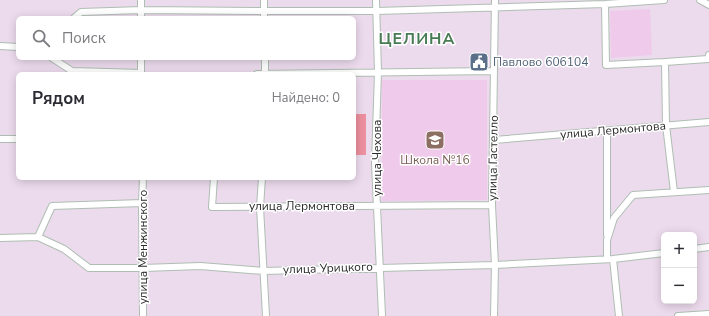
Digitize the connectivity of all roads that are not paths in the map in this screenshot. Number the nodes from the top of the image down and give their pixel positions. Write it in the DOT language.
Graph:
graph roads {
  1 [pos="140,0"];
  2 [pos="264,0"];
  3 [pos="376,0"];
  4 [pos="496,0"];
  5 [pos="664,0"];
  6 [pos="700,0"];
  7 [pos="618,2"];
  8 [pos="605,4"];
  9 [pos="709,5"];
  10 [pos="496,8"];
  11 [pos="141,10"];
  12 [pos="377,11"];
  13 [pos="264,15"];
  14 [pos="76,16"];
  15 [pos="141,16"];
  16 [pos="0,46"];
  17 [pos="16,47"];
  18 [pos="709,55"];
  19 [pos="55,60"];
  20 [pos="141,60"];
  21 [pos="265,60"];
  22 [pos="665,62"];
  23 [pos="494,71"];
  24 [pos="95,72"];
  25 [pos="141,72"];
  26 [pos="265,72"];
  27 [pos="356,72"];
  28 [pos="378,72"];
  29 [pos="709,122"];
  30 [pos="666,126"];
  31 [pos="607,130"];
  32 [pos="0,139"];
  33 [pos="16,139"];
  34 [pos="494,140"];
  35 [pos="143,180"];
  36 [pos="214,180"];
  37 [pos="262,180"];
  38 [pos="709,190"];
  39 [pos="674,192"];
  40 [pos="142,203"];
  41 [pos="492,205"];
  42 [pos="260,206"];
  43 [pos="377,206"];
  44 [pos="38,237"];
  45 [pos="0,238"];
  46 [pos="607,240"];
  47 [pos="709,247"];
  48 [pos="697,249"];
  49 [pos="661,252"];
  50 [pos="610,259"];
  51 [pos="495,265"];
  52 [pos="380,267"];
  53 [pos="143,268"];
  54 [pos="264,271"];
  55 [pos="709,314"];
  56 [pos="143,316"];
  57 [pos="266,316"];
  58 [pos="382,316"];
  59 [pos="494,316"];
  60 [pos="619,316"];
  61 [pos="678,316"];
  1 -- 11 [label="street"];
  2 -- 13 [label="street"];
  3 -- 12 [label="street, улица Чехова"];
  4 -- 10 [label="street, улица Гастелло"];
  5 -- 7 [label="street"];
  6 -- 9 [label="street"];
  7 -- 8 [label="street"];
  8 -- 10 [label="street"];
  8 -- 22 [label="street"];
  10 -- 12 [label="street"];
  10 -- 23 [label="street, улица Гастелло"];
  11 -- 13 [label="street"];
  11 -- 14 [label="street"];
  11 -- 15 [label="street"];
  12 -- 13 [label="street"];
  12 -- 28 [label="street, улица Чехова"];
  16 -- 17 [label="street"];
  18 -- 22 [label="street"];
  19 -- 24 [label="street"];
  20 -- 25 [label="street"];
  21 -- 26 [label="street"];
  22 -- 30 [label="street"];
  23 -- 28 [label="street"];
  23 -- 34 [label="street, улица Гастелло"];
  27 -- 28 [label="street"];
  28 -- 43 [label="street, улица Чехова"];
  29 -- 30 [label="street, улица Лермонтова"];
  30 -- 31 [label="street, улица Лермонтова"];
  30 -- 39 [label="street"];
  31 -- 34 [label="street, улица Лермонтова"];
  31 -- 46 [label="street"];
  32 -- 33 [label="street"];
  34 -- 41 [label="street, улица Гастелло"];
  35 -- 40 [label="street, улица Менжинского"];
  36 -- 42 [label="street, улица Лермонтова"];
  37 -- 42 [label="street"];
  38 -- 39 [label="street"];
  39 -- 46 [label="street"];
  40 -- 44 [label="street"];
  40 -- 53 [label="street, улица Менжинского"];
  41 -- 43 [label="street, улица Лермонтова"];
  41 -- 51 [label="street, улица Гастелло"];
  42 -- 43 [label="street, улица Лермонтова"];
  42 -- 54 [label="street"];
  43 -- 52 [label="street, улица Чехова"];
  44 -- 45 [label="street, улица Урицкого"];
  44 -- 53 [label="street, улица Урицкого"];
  46 -- 50 [label="street"];
  47 -- 48 [label="street"];
  49 -- 50 [label="street, улица Урицкого"];
  50 -- 51 [label="street, улица Урицкого"];
  50 -- 60 [label="street"];
  51 -- 52 [label="street, улица Урицкого"];
  51 -- 59 [label="street, улица Гастелло"];
  52 -- 54 [label="street, улица Урицкого"];
  52 -- 58 [label="street, улица Чехова"];
  53 -- 54 [label="street, улица Урицкого"];
  53 -- 56 [label="street, улица Менжинского"];
  54 -- 57 [label="street"];
  55 -- 61 [label="street"];
}
